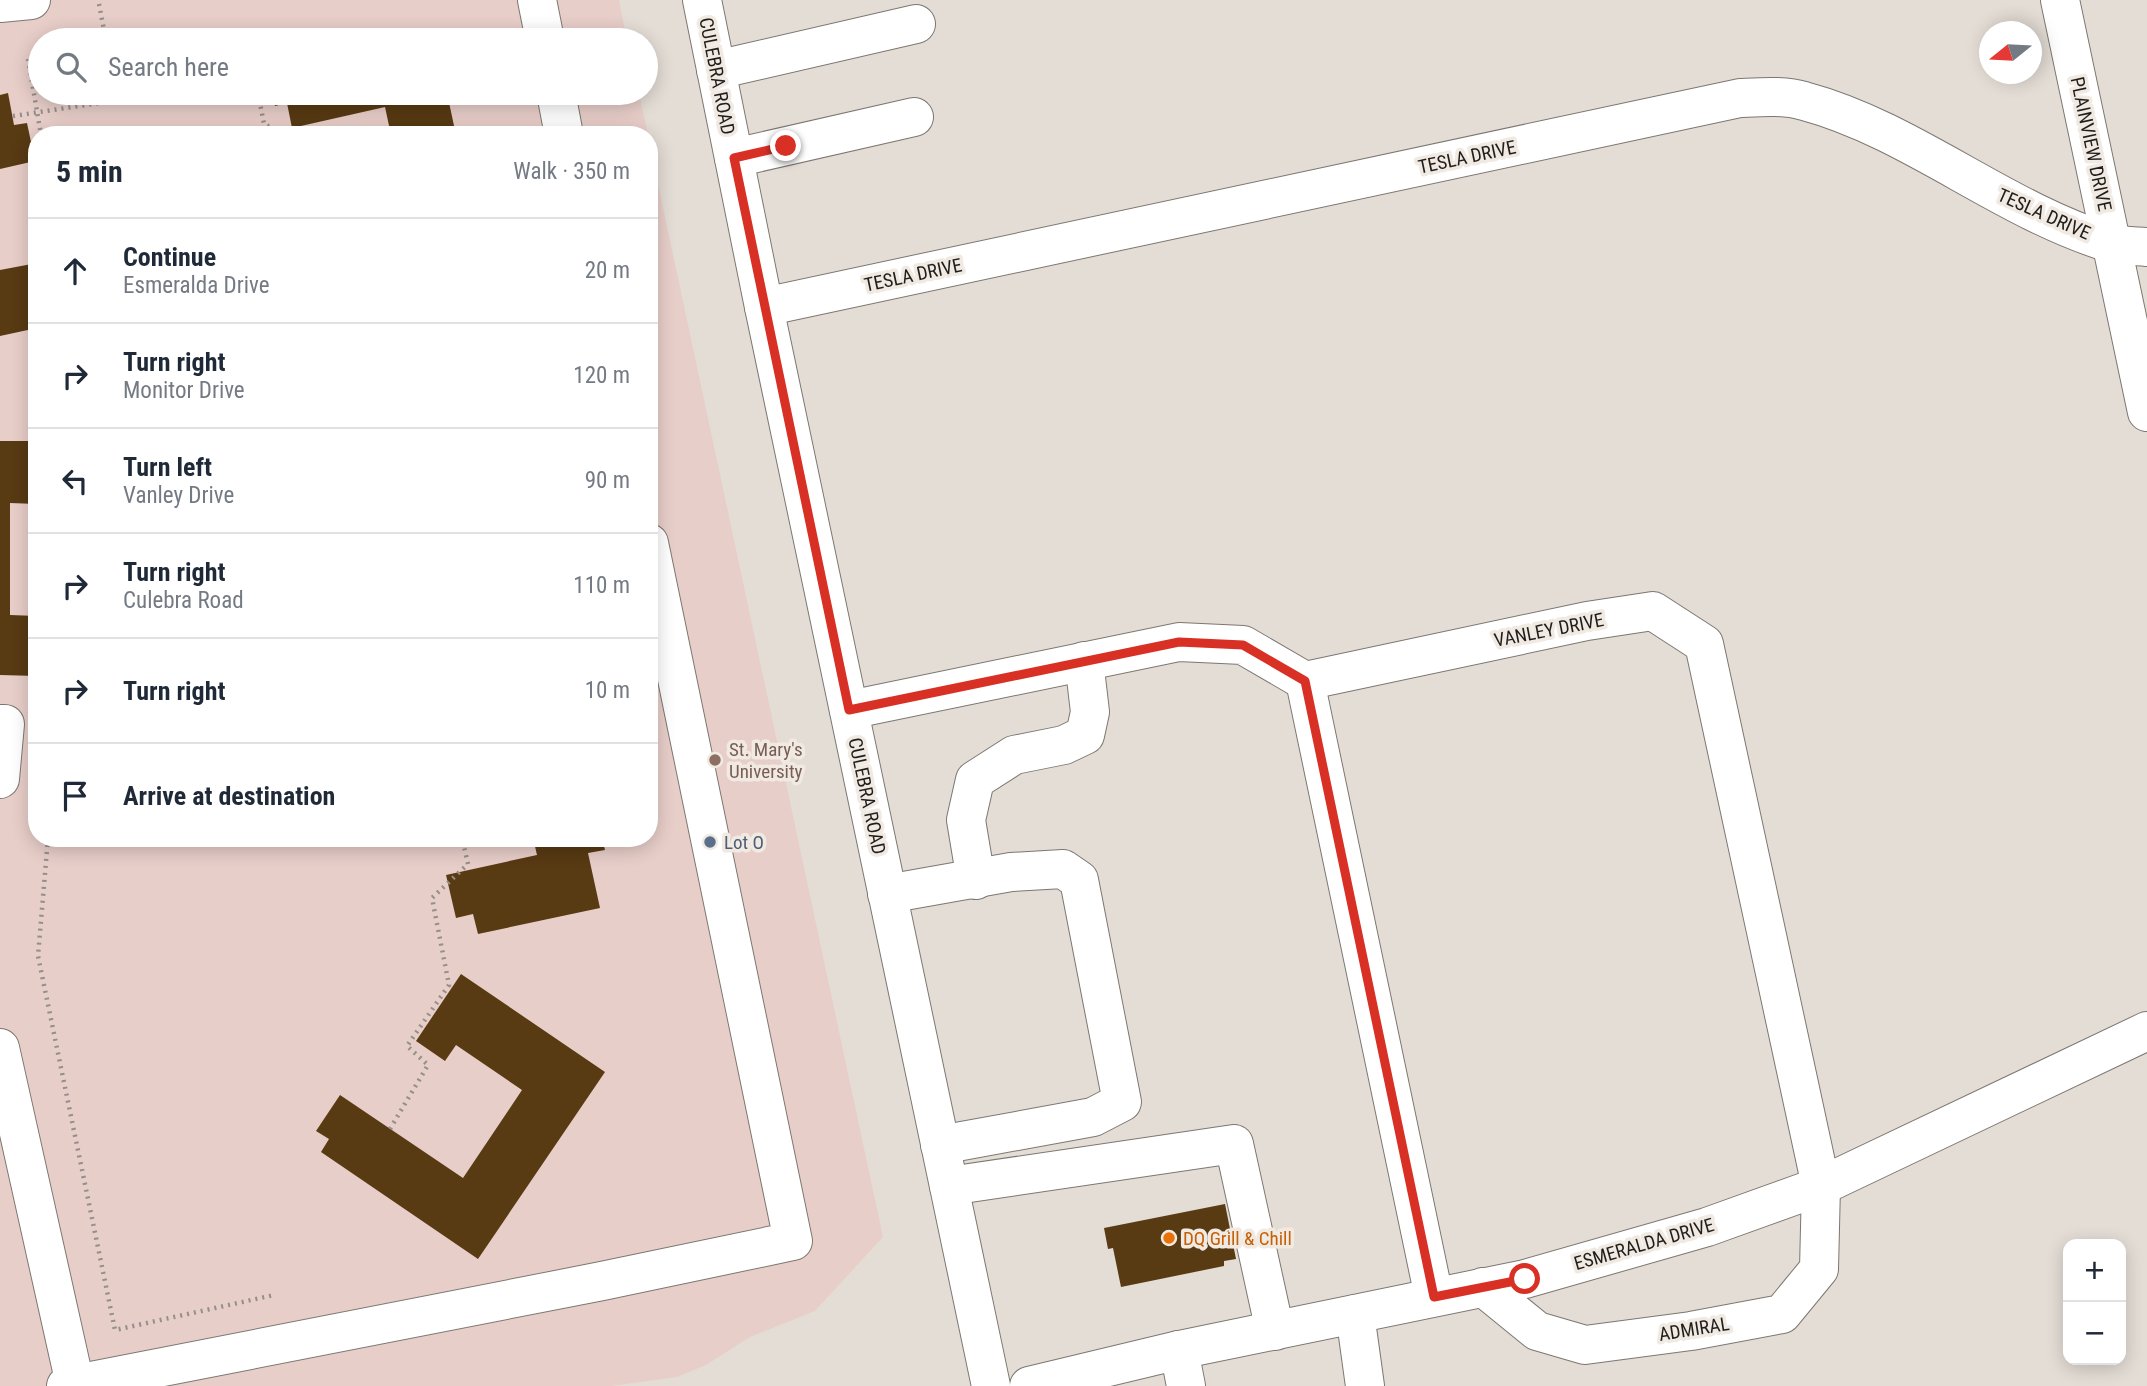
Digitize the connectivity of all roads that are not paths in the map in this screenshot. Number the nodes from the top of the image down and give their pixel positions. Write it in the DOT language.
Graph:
graph roads {
  1 [pos="31,0"];
  2 [pos="537,0"];
  3 [pos="702,0"];
  4 [pos="2060,0"];
  5 [pos="0,3"];
  6 [pos="916,24"];
  7 [pos="543,28"];
  8 [pos="716,70"];
  9 [pos="559,105"];
  10 [pos="914,117"];
  11 [pos="563,126"];
  12 [pos="734,158"];
  13 [pos="2130,245"];
  14 [pos="764,307"];
  15 [pos="2147,412"];
  16 [pos="658,587"];
  17 [pos="1084,662"];
  18 [pos="1305,681"];
  19 [pos="849,710"];
  20 [pos="0,724"];
  21 [pos="0,779"];
  22 [pos="976,880"];
  23 [pos="887,894"];
  24 [pos="2147,1031"];
  25 [pos="0,1048"];
  26 [pos="940,1145"];
  27 [pos="949,1186"];
  28 [pos="1821,1186"];
  29 [pos="1483,1287"];
  30 [pos="1434,1297"];
  31 [pos="1355,1314"];
  32 [pos="1275,1331"];
  33 [pos="1182,1368"];
  34 [pos="70,1385"];
  35 [pos="992,1386"];
  36 [pos="1029,1386"];
  37 [pos="1365,1386"];
  1 -- 5 [label="street"];
  2 -- 7 [label="street"];
  3 -- 8 [label="street, CULEBRA ROAD"];
  4 -- 13 [label="street, PLAINVIEW DRIVE"];
  6 -- 8 [label="street"];
  8 -- 12 [label="street, CULEBRA ROAD"];
  9 -- 11 [label="street"];
  10 -- 12 [label="street"];
  12 -- 14 [label="street, CULEBRA ROAD"];
  13 -- 14 [label="street, TESLA DRIVE"];
  13 -- 15 [label="street, PLAINVIEW DRIVE"];
  14 -- 19 [label="street, CULEBRA ROAD"];
  16 -- 34 [label="street"];
  17 -- 18 [label="street"];
  17 -- 19 [label="street"];
  17 -- 22 [label="street"];
  18 -- 28 [label="street, VANLEY DRIVE"];
  18 -- 30 [label="street"];
  19 -- 23 [label="street, CULEBRA ROAD"];
  20 -- 21 [label="street"];
  22 -- 23 [label="street"];
  22 -- 26 [label="street"];
  23 -- 26 [label="street, CULEBRA ROAD"];
  24 -- 28 [label="street, ESMERALDA DRIVE"];
  25 -- 34 [label="street"];
  26 -- 27 [label="street, CULEBRA ROAD"];
  27 -- 32 [label="street"];
  27 -- 35 [label="street, CULEBRA ROAD"];
  28 -- 29 [label="street, ESMERALDA DRIVE"];
  28 -- 29 [label="street, ADMIRAL"];
  29 -- 30 [label="street, ESMERALDA DRIVE"];
  30 -- 31 [label="street, ESMERALDA DRIVE"];
  31 -- 32 [label="street, ESMERALDA DRIVE"];
  31 -- 37 [label="street"];
  32 -- 33 [label="street, ESMERALDA DRIVE"];
  33 -- 36 [label="street, ESMERALDA DRIVE"];
}
